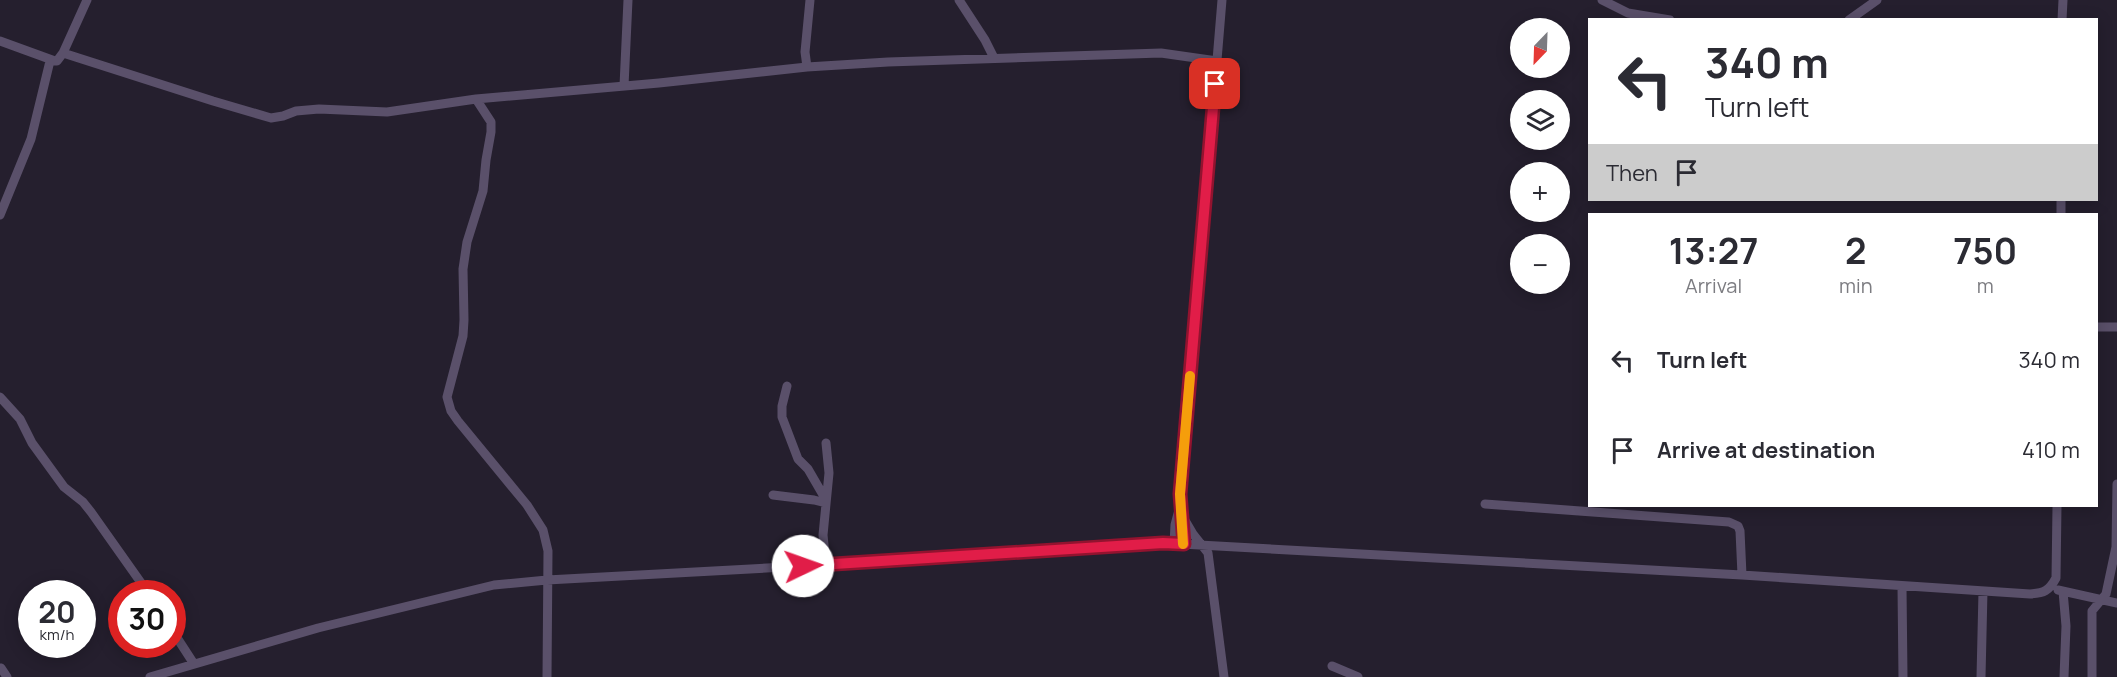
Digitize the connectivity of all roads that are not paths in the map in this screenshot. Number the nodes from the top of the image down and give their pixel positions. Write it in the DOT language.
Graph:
graph roads {
  1 [pos="87,0"];
  2 [pos="628,0"];
  3 [pos="810,0"];
  4 [pos="959,0"];
  5 [pos="1222,0"];
  6 [pos="1602,0"];
  7 [pos="1877,0"];
  8 [pos="2062,0"];
  9 [pos="1658,18"];
  10 [pos="1852,18"];
  11 [pos="2062,18"];
  12 [pos="0,41"];
  13 [pos="63,53"];
  14 [pos="994,58"];
  15 [pos="1217,61"];
  16 [pos="57,62"];
  17 [pos="807,67"];
  18 [pos="624,86"];
  19 [pos="476,99"];
  20 [pos="0,215"];
  21 [pos="2098,327"];
  22 [pos="2117,327"];
  23 [pos="787,386"];
  24 [pos="0,397"];
  25 [pos="826,443"];
  26 [pos="2117,484"];
  27 [pos="773,495"];
  28 [pos="826,502"];
  29 [pos="1485,504"];
  30 [pos="1180,506"];
  31 [pos="2057,507"];
  32 [pos="1183,517"];
  33 [pos="1175,525"];
  34 [pos="1163,543"];
  35 [pos="1179,544"];
  36 [pos="1202,544"];
  37 [pos="826,565"];
  38 [pos="1742,575"];
  39 [pos="139,580"];
  40 [pos="548,580"];
  41 [pos="1902,586"];
  42 [pos="2050,588"];
  43 [pos="1983,591"];
  44 [pos="2063,591"];
  45 [pos="2101,600"];
  46 [pos="2117,603"];
  47 [pos="186,652"];
  48 [pos="194,664"];
  49 [pos="1332,666"];
  50 [pos="150,677"];
  51 [pos="547,677"];
  52 [pos="1224,677"];
  53 [pos="1358,677"];
  54 [pos="1903,677"];
  55 [pos="1981,677"];
  56 [pos="2064,677"];
  57 [pos="2092,677"];
  1 -- 13 [label="street"];
  2 -- 18 [label="street"];
  3 -- 17 [label="street"];
  4 -- 14 [label="street"];
  5 -- 15 [label="street"];
  6 -- 9 [label="street"];
  7 -- 10 [label="street"];
  8 -- 11 [label="street"];
  12 -- 16 [label="street"];
  13 -- 16 [label="street"];
  13 -- 19 [label="street"];
  14 -- 15 [label="street"];
  14 -- 17 [label="street"];
  15 -- 30 [label="street"];
  16 -- 20 [label="street"];
  17 -- 18 [label="street"];
  18 -- 19 [label="street"];
  19 -- 40 [label="street"];
  21 -- 22 [label="street"];
  23 -- 28 [label="street"];
  24 -- 39 [label="street"];
  25 -- 28 [label="street"];
  26 -- 45 [label="street"];
  27 -- 28 [label="street"];
  28 -- 37 [label="street"];
  29 -- 38 [label="street"];
  30 -- 32 [label="street"];
  30 -- 33 [label="street"];
  31 -- 42 [label="street"];
  32 -- 35 [label="street"];
  32 -- 36 [label="street"];
  33 -- 34 [label="street"];
  33 -- 35 [label="street"];
  34 -- 35 [label="street"];
  34 -- 37 [label="street"];
  35 -- 36 [label="street"];
  36 -- 38 [label="street"];
  36 -- 52 [label="street"];
  37 -- 40 [label="street"];
  38 -- 41 [label="street"];
  40 -- 48 [label="street"];
  40 -- 51 [label="street"];
  41 -- 43 [label="street"];
  41 -- 54 [label="street"];
  42 -- 43 [label="street"];
  42 -- 44 [label="street"];
  43 -- 55 [label="street"];
  44 -- 45 [label="street"];
  44 -- 56 [label="street"];
  45 -- 46 [label="street"];
  45 -- 57 [label="street"];
  47 -- 48 [label="street"];
  48 -- 50 [label="street"];
  49 -- 53 [label="street"];
}
